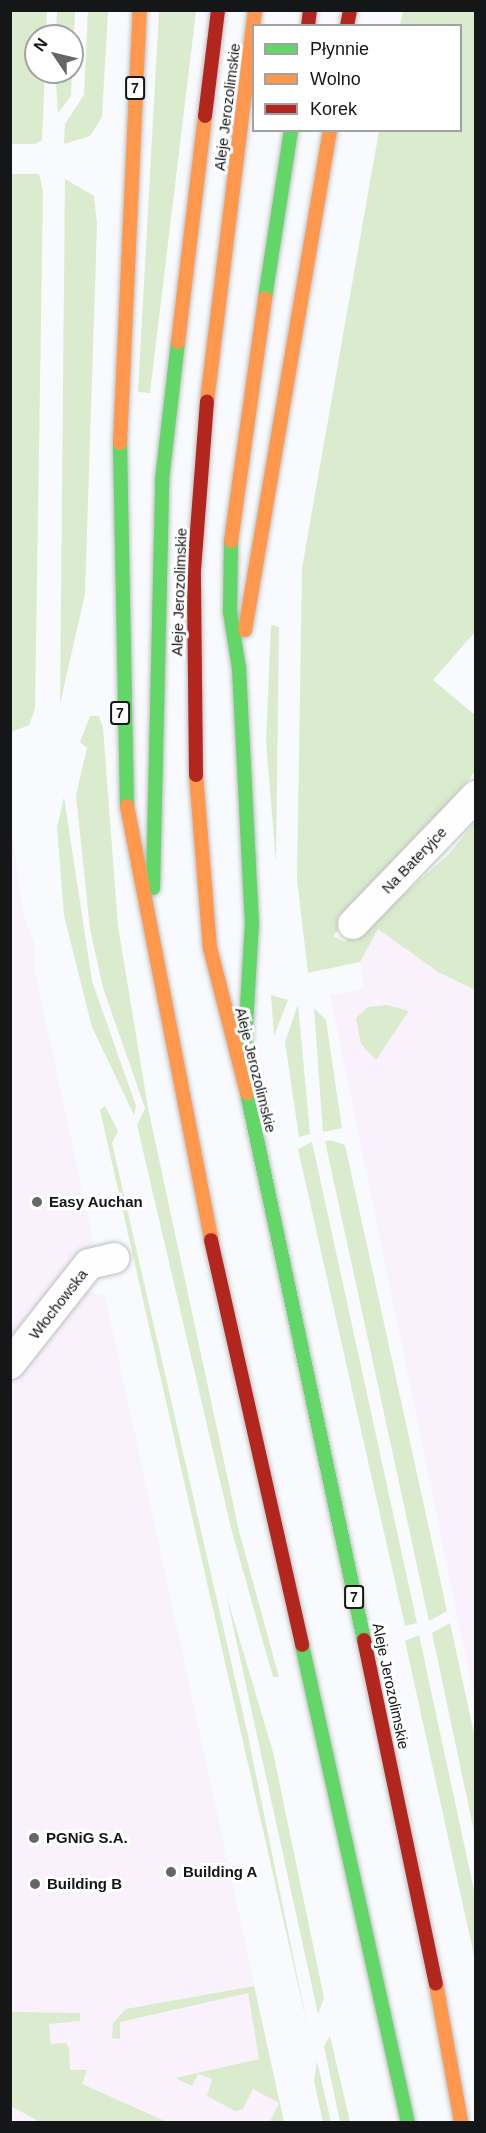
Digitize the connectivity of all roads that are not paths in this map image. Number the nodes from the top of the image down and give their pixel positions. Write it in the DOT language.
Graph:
graph roads {
  1 [pos="140,10"];
  2 [pos="218,10"];
  3 [pos="252,35"];
  4 [pos="291,132"];
  5 [pos="330,132"];
  6 [pos="239,668"];
  7 [pos="476,796"];
  8 [pos="150,920"];
  9 [pos="353,924"];
  10 [pos="242,1071"];
  11 [pos="114,1258"];
  12 [pos="10,1364"];
  13 [pos="408,2122"];
  14 [pos="461,2122"];
  1 -- 8 [label="main road, Aleje Jerozolimskie / 7"];
  2 -- 8 [label="main road, Aleje Jerozolimskie"];
  3 -- 10 [label="main road, Aleje Jerozolimskie"];
  4 -- 6 [label="main road, 7"];
  5 -- 6 [label="main road"];
  6 -- 10 [label="main road, 7"];
  7 -- 9 [label="street, Na Bateryjce"];
  8 -- 13 [label="main road, Aleje Jerozolimskie / 7"];
  10 -- 14 [label="main road, Aleje Jerozolimskie / 7"];
  11 -- 12 [label="street, Włochowska"];
}
